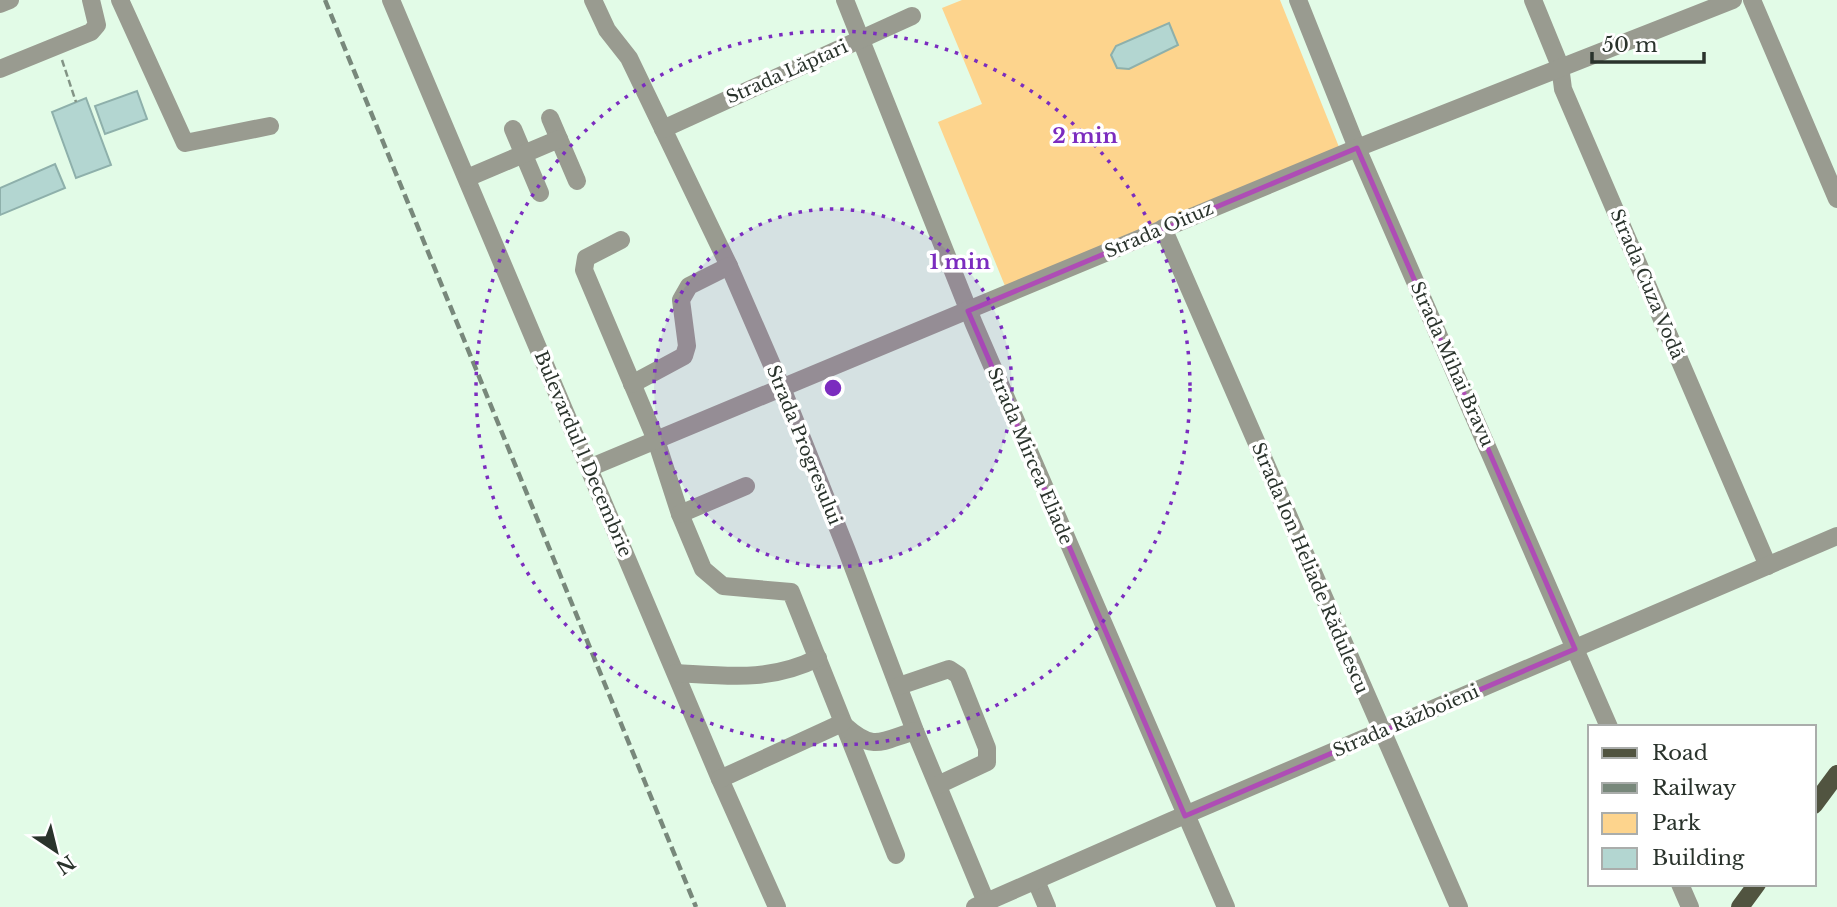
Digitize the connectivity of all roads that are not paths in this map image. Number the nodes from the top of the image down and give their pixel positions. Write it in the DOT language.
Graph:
graph roads {
  1 [pos="10,0"];
  2 [pos="91,0"];
  3 [pos="120,0"];
  4 [pos="391,0"];
  5 [pos="593,0"];
  6 [pos="845,0"];
  7 [pos="1298,0"];
  8 [pos="1533,0"];
  9 [pos="1733,0"];
  10 [pos="1752,0"];
  11 [pos="0,4"];
  12 [pos="912,16"];
  13 [pos="861,39"];
  14 [pos="1560,66"];
  15 [pos="0,69"];
  16 [pos="550,118"];
  17 [pos="270,126"];
  18 [pos="513,129"];
  19 [pos="663,129"];
  20 [pos="559,138"];
  21 [pos="1357,148"];
  22 [pos="523,153"];
  23 [pos="467,178"];
  24 [pos="578,181"];
  25 [pos="540,193"];
  26 [pos="1837,200"];
  27 [pos="1163,228"];
  28 [pos="621,240"];
  29 [pos="729,266"];
  30 [pos="968,311"];
  31 [pos="632,384"];
  32 [pos="782,388"];
  33 [pos="656,440"];
  34 [pos="589,468"];
  35 [pos="746,486"];
  36 [pos="680,513"];
  37 [pos="1837,536"];
  38 [pos="1768,566"];
  39 [pos="1575,649"];
  40 [pos="818,658"];
  41 [pos="677,673"];
  42 [pos="899,686"];
  43 [pos="842,723"];
  44 [pos="1608,725"];
  45 [pos="915,731"];
  46 [pos="1381,732"];
  47 [pos="1837,774"];
  48 [pos="720,779"];
  49 [pos="938,785"];
  50 [pos="1816,802"];
  51 [pos="1185,816"];
  52 [pos="896,855"];
  53 [pos="1036,881"];
  54 [pos="1681,886"];
  55 [pos="1756,886"];
  56 [pos="981,905"];
  57 [pos="776,907"];
  58 [pos="1047,907"];
  59 [pos="1226,907"];
  60 [pos="1459,907"];
  61 [pos="1690,907"];
  62 [pos="1740,907"];
  1 -- 11 [label="street"];
  2 -- 15 [label="street"];
  3 -- 17 [label="street"];
  4 -- 23 [label="street, Bulevardul 1 Decembrie"];
  5 -- 19 [label="street, Strada Progresului"];
  6 -- 13 [label="street, Strada Mircea Eliade"];
  7 -- 21 [label="street, Strada Mihai Bravu"];
  8 -- 14 [label="street, Strada Cuza Vodă"];
  9 -- 14 [label="street, Strada Oituz"];
  10 -- 26 [label="street"];
  12 -- 13 [label="street, Strada Lăptari"];
  13 -- 19 [label="street, Strada Lăptari"];
  13 -- 30 [label="street, Strada Mircea Eliade"];
  14 -- 21 [label="street, Strada Oituz"];
  14 -- 38 [label="street, Strada Cuza Vodă"];
  16 -- 20 [label="street"];
  18 -- 22 [label="street"];
  19 -- 29 [label="street, Strada Progresului"];
  20 -- 22 [label="street"];
  20 -- 24 [label="street"];
  21 -- 27 [label="street, Strada Oituz"];
  21 -- 39 [label="street, Strada Mihai Bravu"];
  22 -- 23 [label="street"];
  22 -- 25 [label="street"];
  23 -- 34 [label="street, Bulevardul 1 Decembrie"];
  27 -- 30 [label="street, Strada Oituz"];
  27 -- 46 [label="street, Strada Ion Heliade Rădulescu"];
  28 -- 31 [label="street"];
  29 -- 31 [label="street"];
  29 -- 32 [label="street, Strada Progresului"];
  30 -- 32 [label="street, Strada Oituz"];
  30 -- 51 [label="street, Strada Mircea Eliade"];
  31 -- 33 [label="street"];
  32 -- 33 [label="street, Strada Oituz"];
  32 -- 42 [label="street, Strada Progresului"];
  33 -- 34 [label="street, Strada Oituz"];
  33 -- 36 [label="street"];
  34 -- 41 [label="street, Bulevardul 1 Decembrie"];
  35 -- 36 [label="street"];
  36 -- 40 [label="street"];
  37 -- 38 [label="street, Strada Războieni"];
  38 -- 39 [label="street, Strada Războieni"];
  39 -- 44 [label="street, Strada Mihai Bravu"];
  39 -- 46 [label="street, Strada Războieni"];
  40 -- 41 [label="street"];
  40 -- 43 [label="street"];
  41 -- 48 [label="street, Bulevardul 1 Decembrie"];
  42 -- 45 [label="street, Strada Progresului"];
  42 -- 49 [label="street"];
  43 -- 45 [label="street"];
  43 -- 48 [label="street"];
  43 -- 52 [label="street"];
  45 -- 49 [label="street, Strada Progresului"];
  46 -- 51 [label="street, Strada Războieni"];
  46 -- 60 [label="street, Strada Ion Heliade Rădulescu"];
  47 -- 50 [label="main road"];
  48 -- 57 [label="street, Bulevardul 1 Decembrie"];
  49 -- 56 [label="street, Strada Progresului"];
  51 -- 53 [label="street, Strada Războieni"];
  51 -- 59 [label="street, Strada Mircea Eliade"];
  53 -- 56 [label="street, Strada Războieni"];
  53 -- 58 [label="street"];
  54 -- 61 [label="street"];
  55 -- 62 [label="main road"];
}
